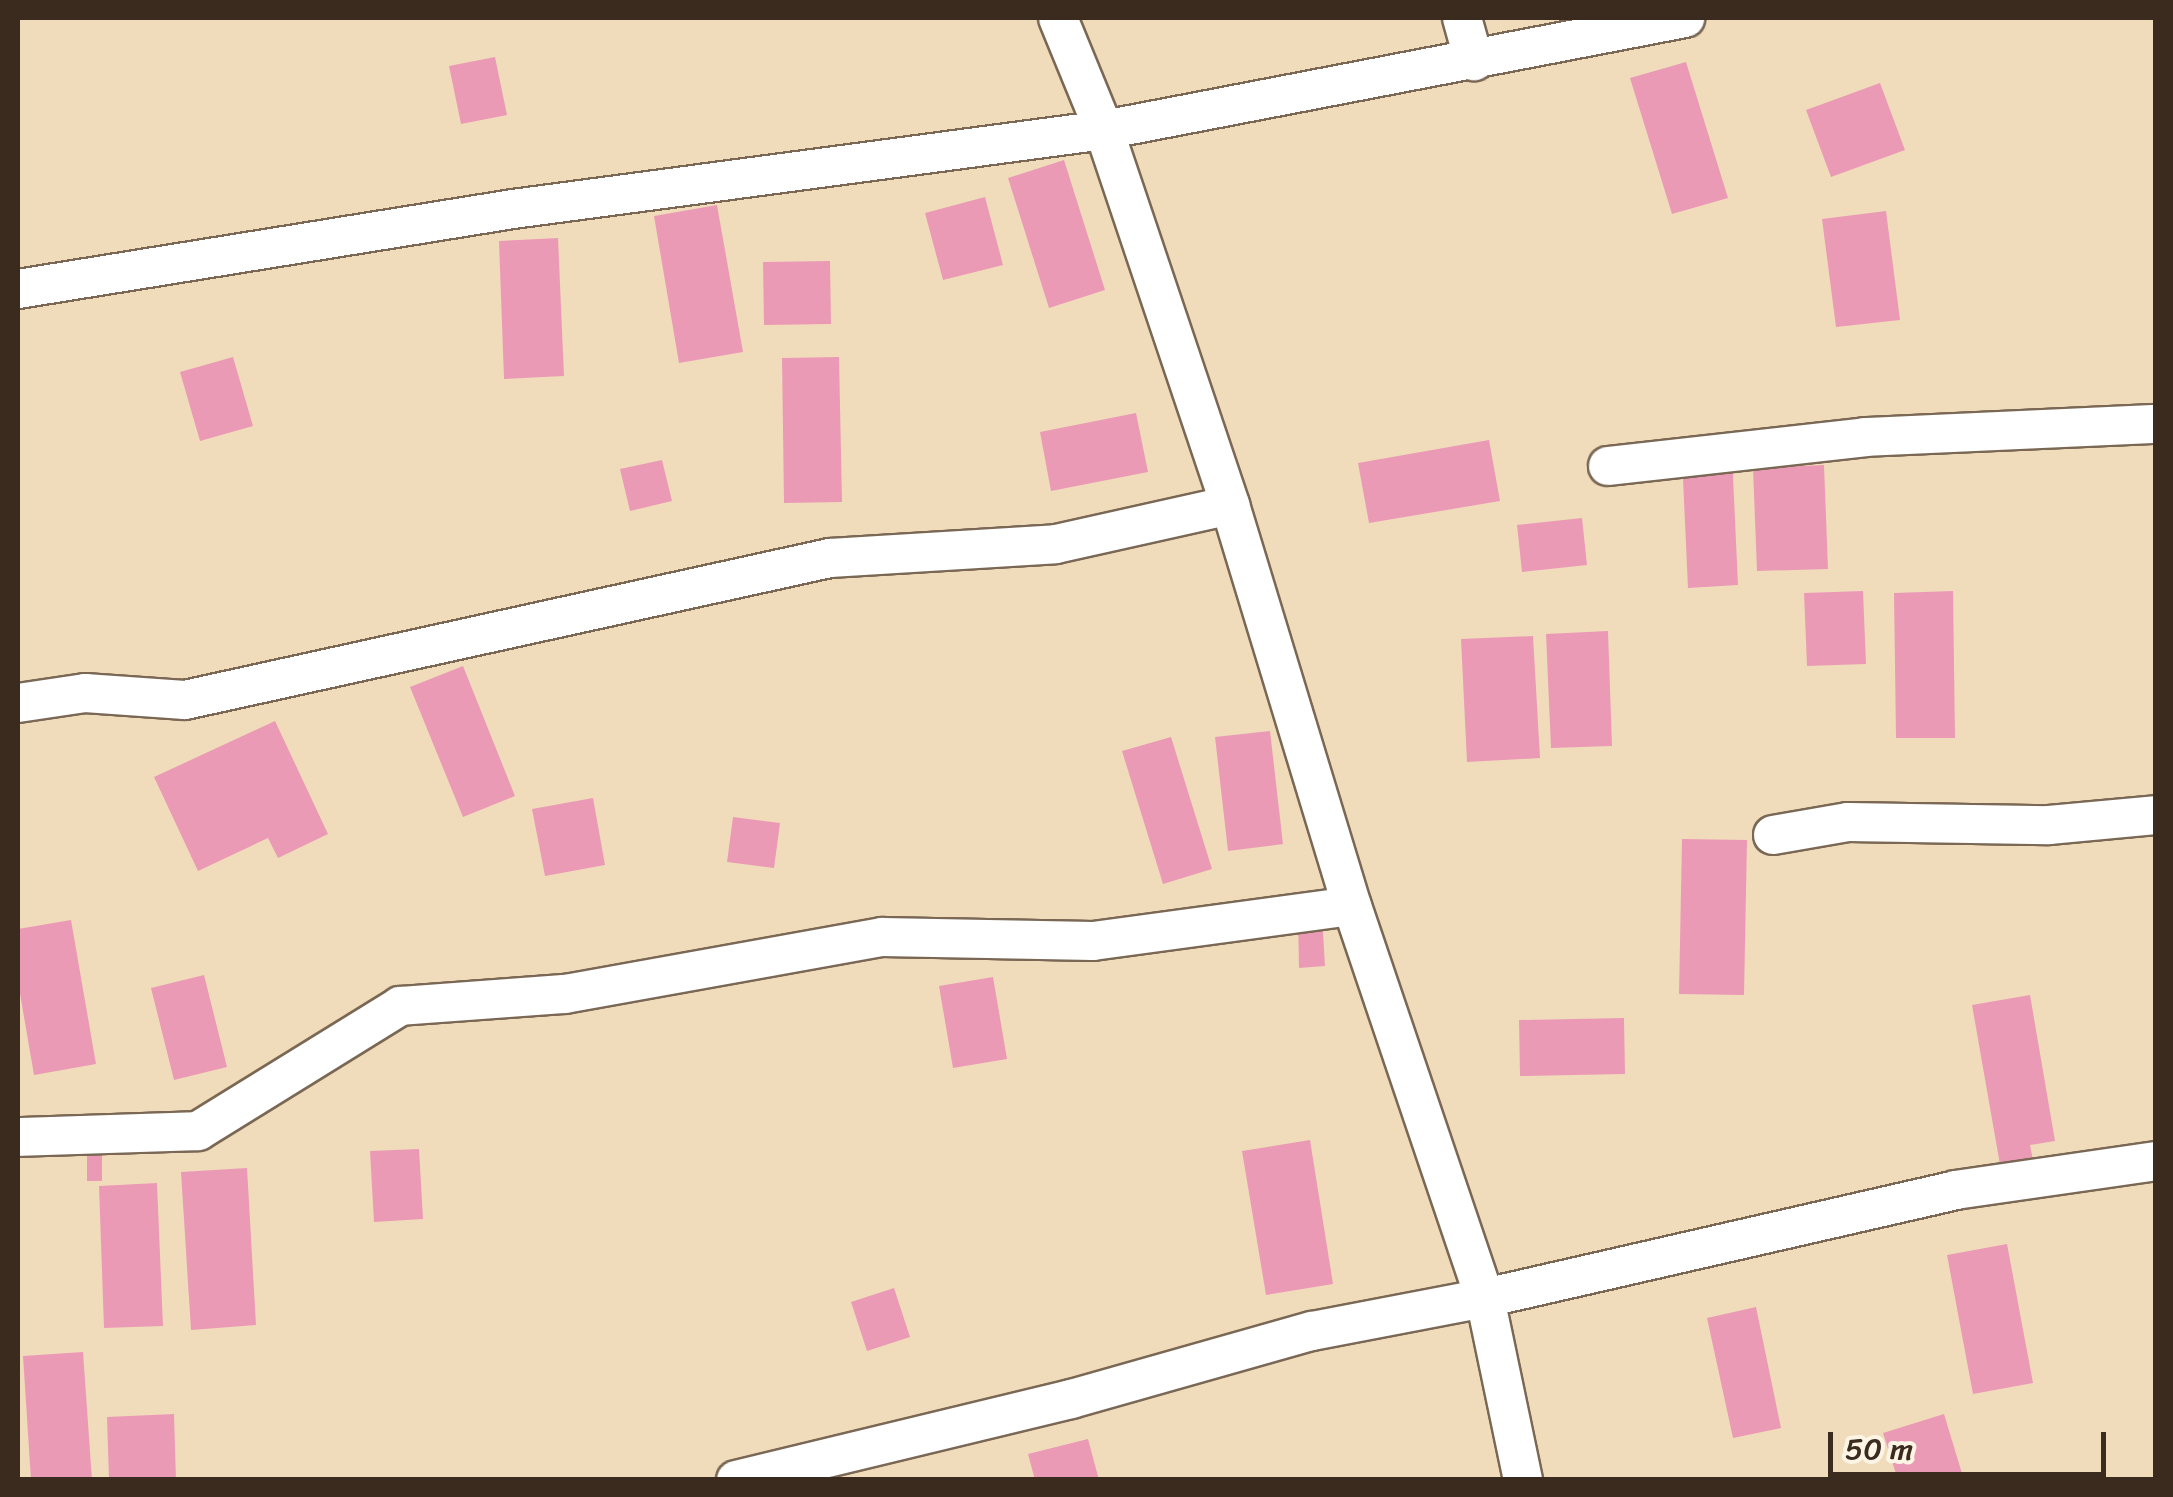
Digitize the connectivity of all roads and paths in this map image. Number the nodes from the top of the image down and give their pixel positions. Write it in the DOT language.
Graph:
graph roads {
  1 [pos="1058,18"];
  2 [pos="1462,18"];
  3 [pos="1685,18"];
  4 [pos="1474,61"];
  5 [pos="1104,130"];
  6 [pos="18,288"];
  7 [pos="2156,424"];
  8 [pos="1608,466"];
  9 [pos="1230,505"];
  10 [pos="18,703"];
  11 [pos="2156,815"];
  12 [pos="1773,835"];
  13 [pos="1352,906"];
  14 [pos="18,1137"];
  15 [pos="2156,1161"];
  16 [pos="1485,1298"];
  17 [pos="736,1480"];
  18 [pos="1523,1480"];
  1 -- 5 [label="street"];
  2 -- 4 [label="street"];
  3 -- 4 [label="street"];
  4 -- 5 [label="street"];
  5 -- 6 [label="street"];
  5 -- 9 [label="street"];
  7 -- 8 [label="street"];
  9 -- 10 [label="street"];
  9 -- 13 [label="street"];
  11 -- 12 [label="street"];
  13 -- 14 [label="street"];
  13 -- 16 [label="street"];
  15 -- 16 [label="street"];
  16 -- 17 [label="street"];
  16 -- 18 [label="street"];
}
